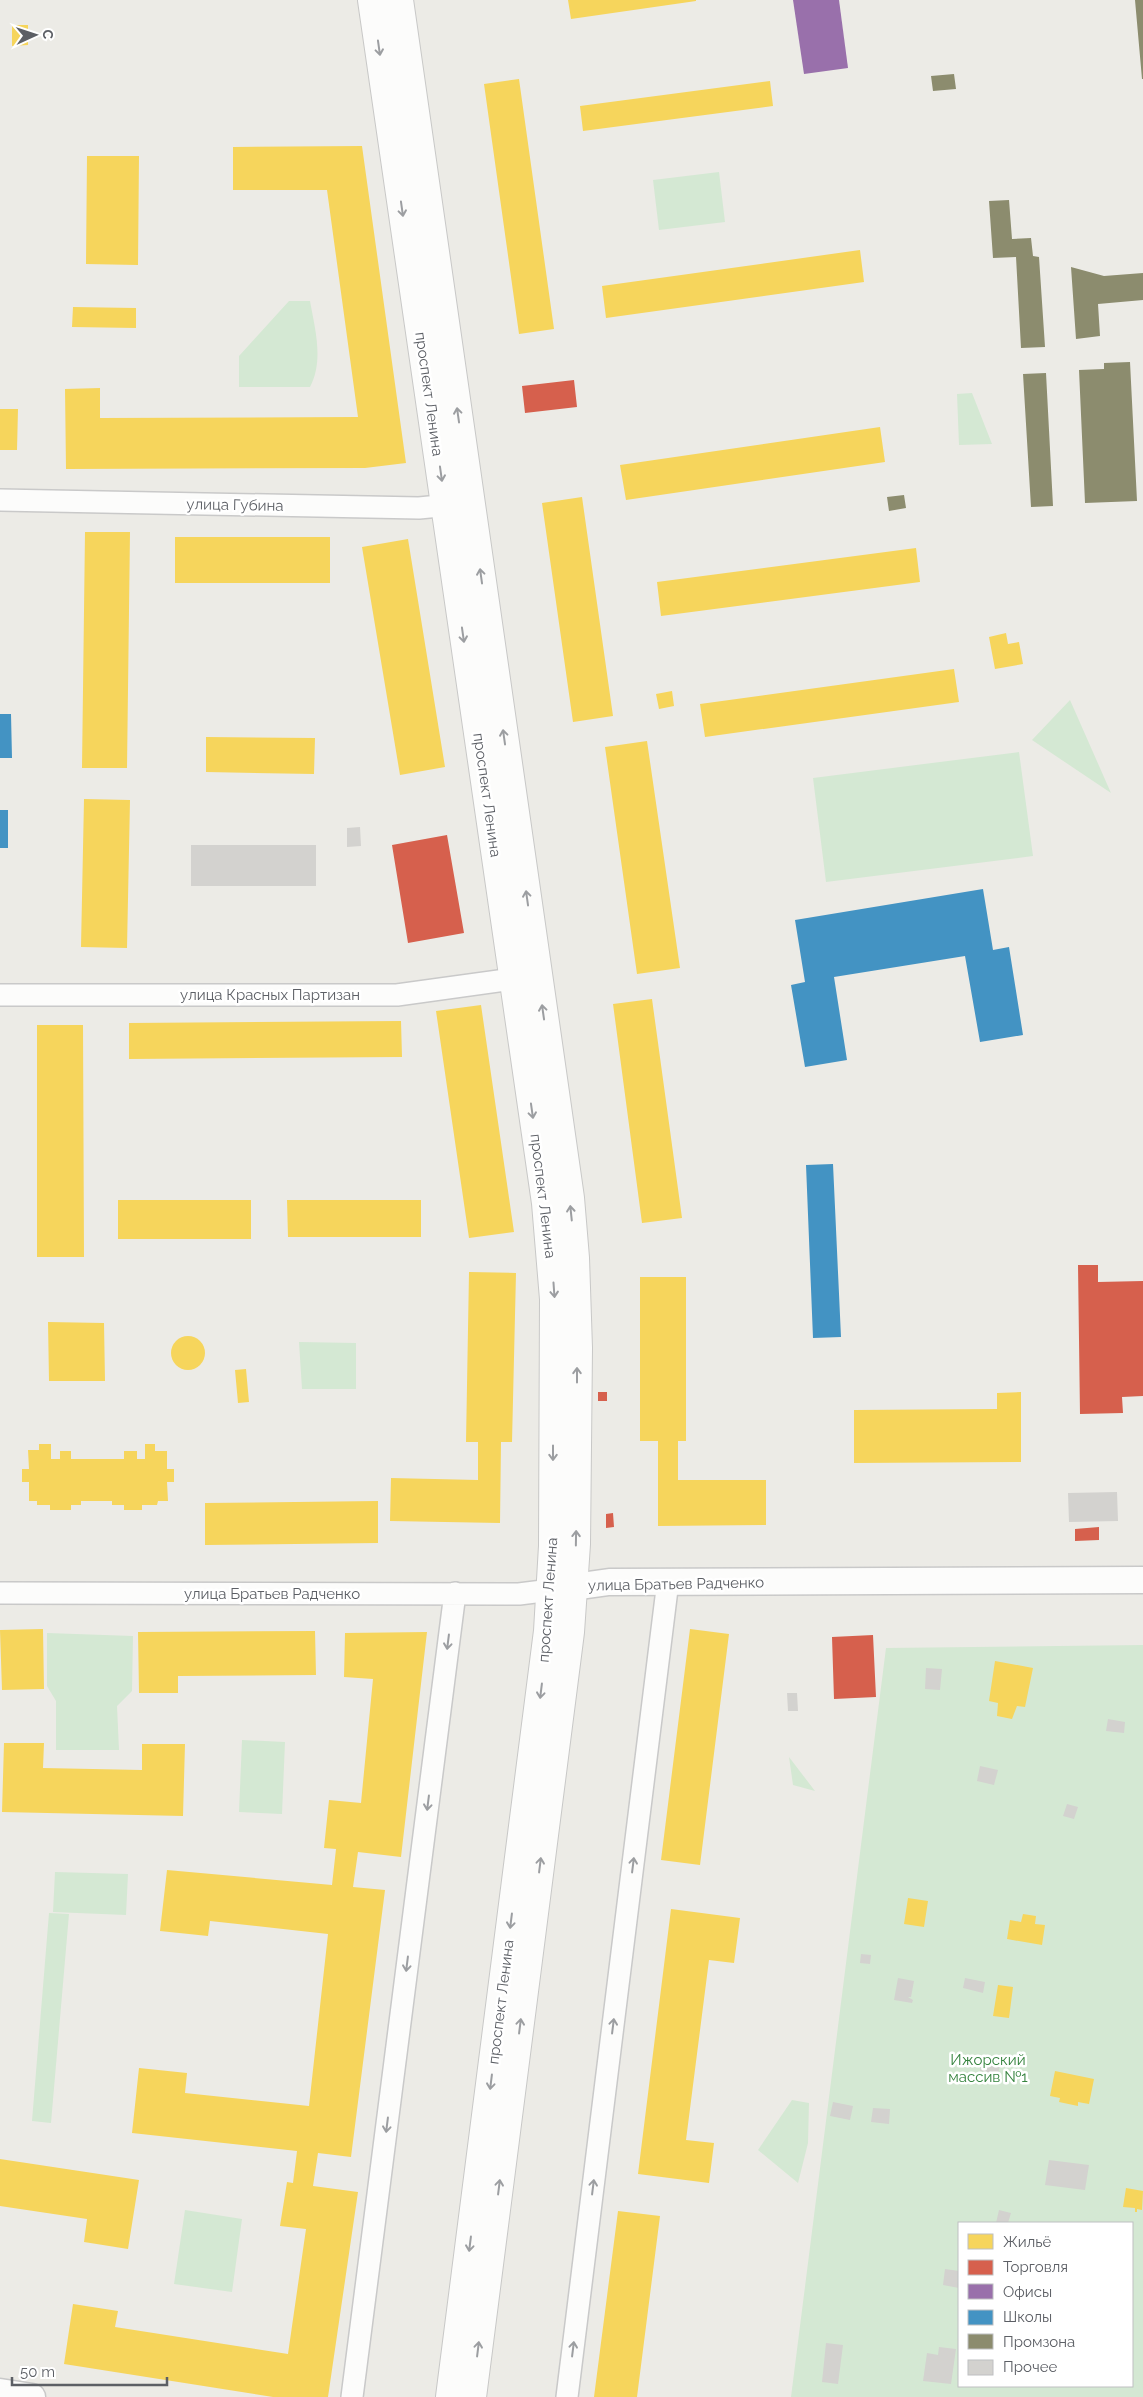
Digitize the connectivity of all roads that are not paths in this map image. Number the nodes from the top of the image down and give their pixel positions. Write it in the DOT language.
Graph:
graph roads {
  1 [pos="372,0"];
  2 [pos="399,0"];
  3 [pos="0,500"];
  4 [pos="458,504"];
  5 [pos="525,978"];
  6 [pos="0,995"];
  7 [pos="1143,1580"];
  8 [pos="668,1581"];
  9 [pos="563,1588"];
  10 [pos="0,1593"];
  11 [pos="454,1593"];
  12 [pos="0,2392"];
  13 [pos="32,2397"];
  14 [pos="352,2397"];
  15 [pos="450,2397"];
  16 [pos="472,2397"];
  17 [pos="568,2397"];
  1 -- 4 [label="main road, проспект Ленина, one-way"];
  4 -- 2 [label="main road, проспект Ленина, one-way"];
  3 -- 4 [label="street, улица Губина"];
  4 -- 5 [label="main road, проспект Ленина"];
  5 -- 6 [label="street, улица Красных Партизан"];
  5 -- 9 [label="main road, проспект Ленина"];
  7 -- 8 [label="street, улица Братьев Радченко"];
  8 -- 9 [label="street, улица Братьев Радченко"];
  17 -- 8 [label="street, one-way"];
  9 -- 11 [label="street, улица Братьев Радченко"];
  9 -- 15 [label="main road, проспект Ленина, one-way"];
  16 -- 9 [label="main road, проспект Ленина, one-way"];
  10 -- 11 [label="street, улица Братьев Радченко"];
  11 -- 14 [label="street, one-way"];
  12 -- 13 [label="street"];
}
